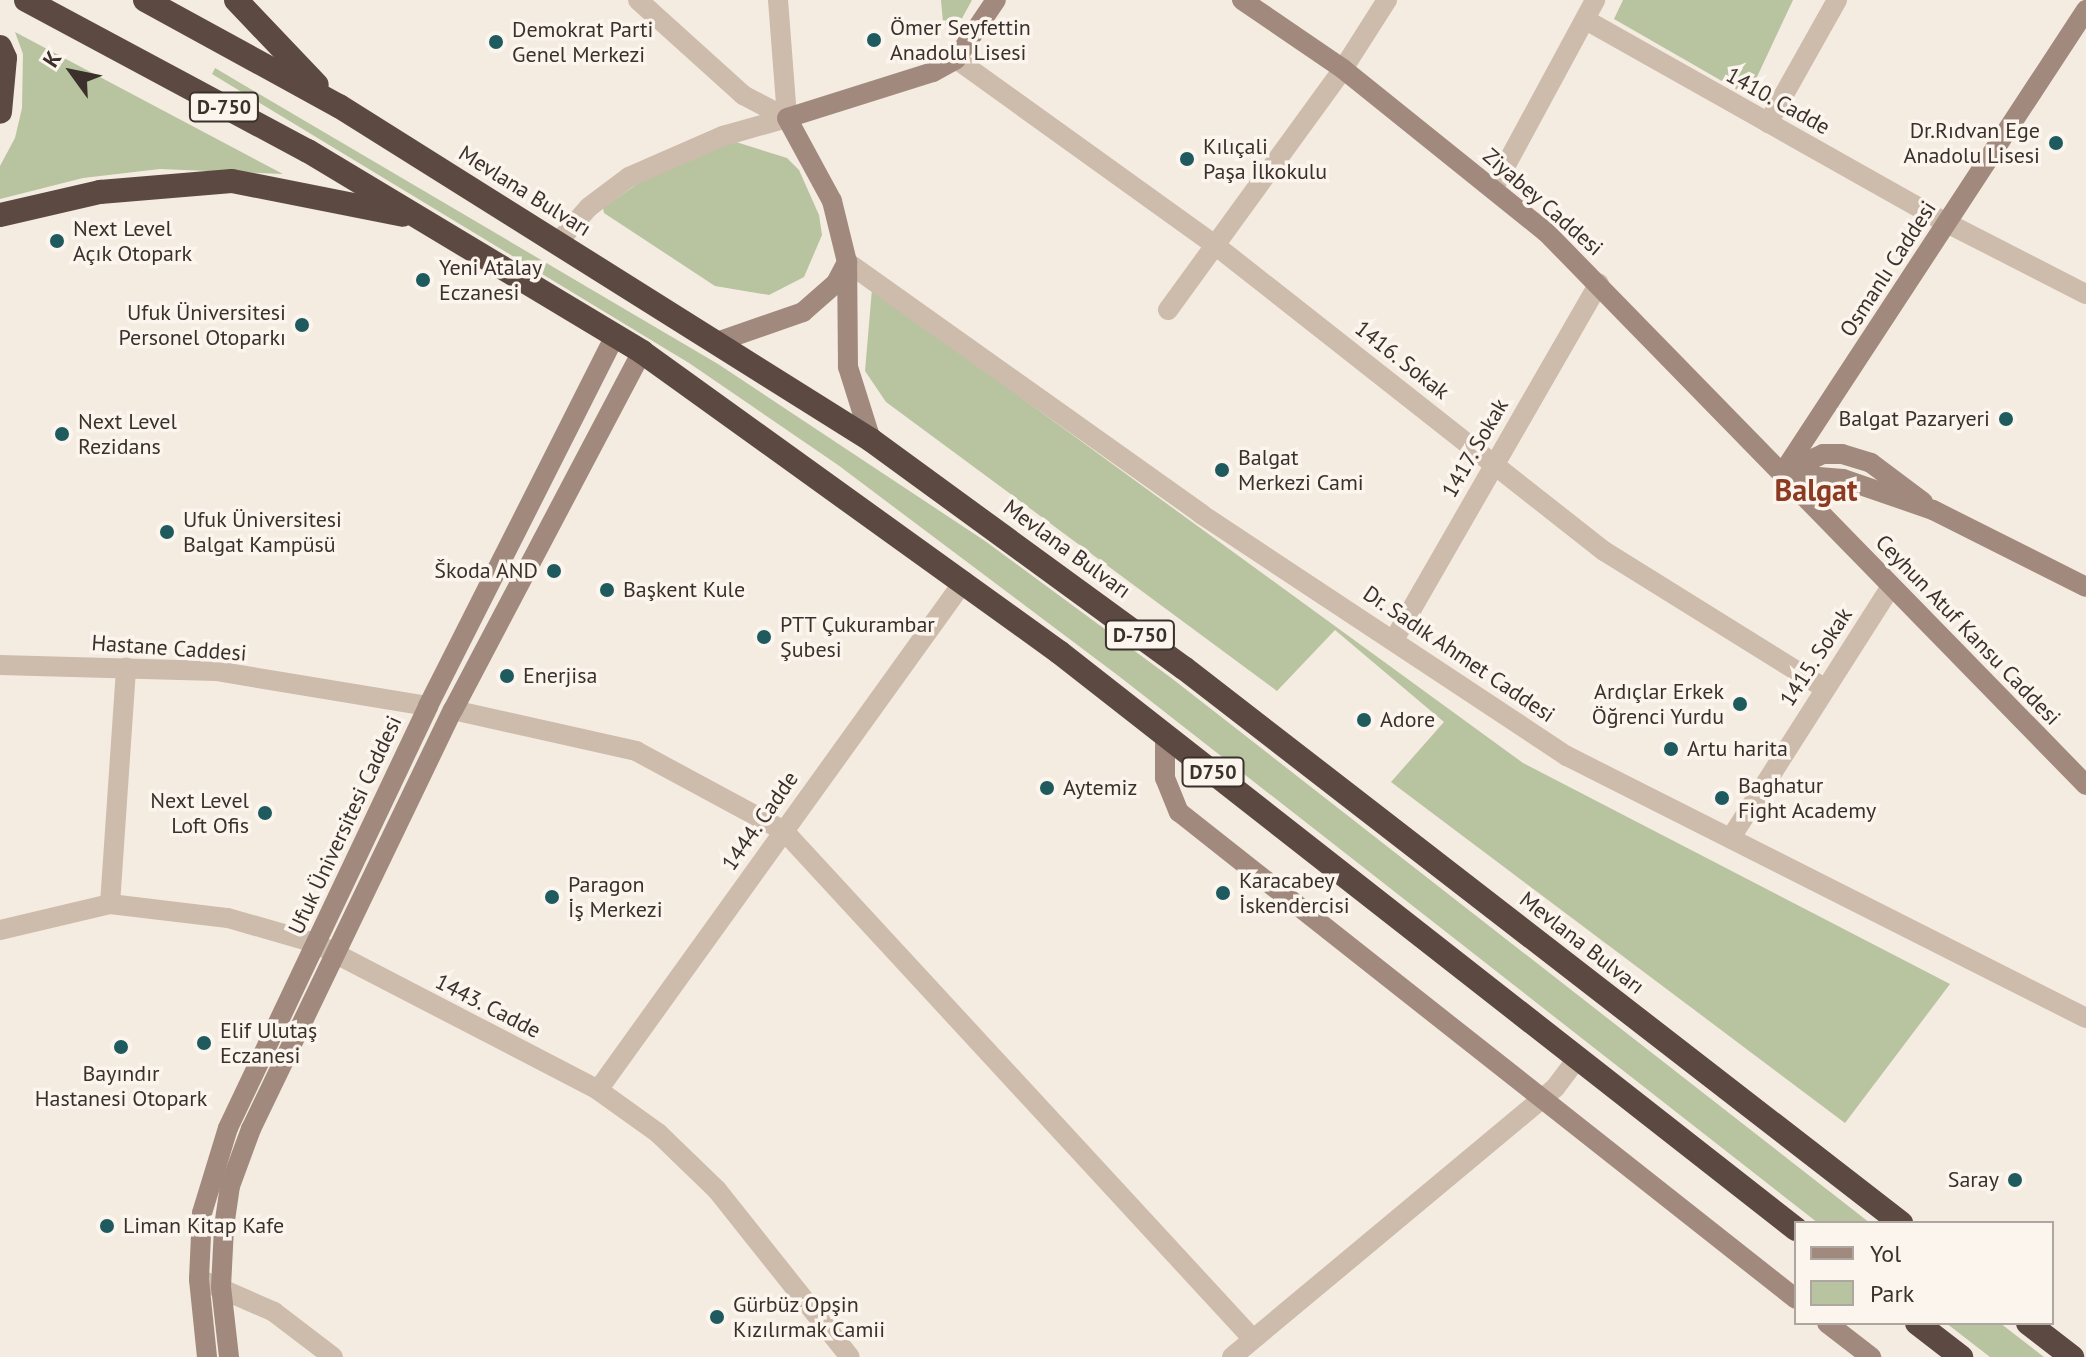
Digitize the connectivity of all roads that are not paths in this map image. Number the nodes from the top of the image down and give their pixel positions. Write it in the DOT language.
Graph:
graph roads {
  1 [pos="26,0"];
  2 [pos="145,0"];
  3 [pos="236,0"];
  4 [pos="638,0"];
  5 [pos="778,0"];
  6 [pos="996,0"];
  7 [pos="1242,0"];
  8 [pos="1387,0"];
  9 [pos="1595,0"];
  10 [pos="1837,0"];
  11 [pos="1586,20"];
  12 [pos="2082,24"];
  13 [pos="0,47"];
  14 [pos="956,59"];
  15 [pos="1343,69"];
  16 [pos="339,106"];
  17 [pos="0,112"];
  18 [pos="787,118"];
  19 [pos="1768,123"];
  20 [pos="1493,189"];
  21 [pos="0,215"];
  22 [pos="420,218"];
  23 [pos="1947,223"];
  24 [pos="559,241"];
  25 [pos="1215,245"];
  26 [pos="847,262"];
  27 [pos="1599,283"];
  28 [pos="2086,294"];
  29 [pos="1168,310"];
  30 [pos="615,336"];
  31 [pos="717,342"];
  32 [pos="642,352"];
  33 [pos="871,440"];
  34 [pos="1495,462"];
  35 [pos="1782,474"];
  36 [pos="964,581"];
  37 [pos="1891,586"];
  38 [pos="2086,587"];
  39 [pos="1395,638"];
  40 [pos="0,665"];
  41 [pos="126,668"];
  42 [pos="1824,688"];
  43 [pos="428,706"];
  44 [pos="453,710"];
  45 [pos="1165,734"];
  46 [pos="2086,785"];
  47 [pos="784,831"];
  48 [pos="1732,836"];
  49 [pos="110,904"];
  50 [pos="0,930"];
  51 [pos="315,943"];
  52 [pos="335,954"];
  53 [pos="2086,1018"];
  54 [pos="1577,1059"];
  55 [pos="598,1090"];
  56 [pos="1543,1098"];
  57 [pos="1898,1221"];
  58 [pos="1794,1227"];
  59 [pos="199,1279"];
  60 [pos="221,1287"];
  61 [pos="1794,1297"];
  62 [pos="1830,1325"];
  63 [pos="1920,1325"];
  64 [pos="2031,1325"];
  65 [pos="1253,1339"];
  66 [pos="207,1357"];
  67 [pos="229,1357"];
  68 [pos="333,1357"];
  69 [pos="850,1357"];
  70 [pos="1232,1357"];
  71 [pos="1871,1357"];
  72 [pos="1961,1357"];
  73 [pos="2072,1357"];
  1 -- 22 [label="highway, D-750"];
  2 -- 16 [label="highway, Mevlana Bulvarı / D-750"];
  3 -- 16 [label="highway"];
  4 -- 18 [label="street"];
  5 -- 18 [label="street"];
  6 -- 14 [label="main road"];
  7 -- 15 [label="main road, Ziyabey Caddesi"];
  8 -- 15 [label="street"];
  9 -- 11 [label="street"];
  10 -- 19 [label="street"];
  11 -- 19 [label="street, 1410. Cadde"];
  11 -- 20 [label="street"];
  12 -- 23 [label="main road, Osmanlı Caddesi"];
  13 -- 17 [label="highway"];
  14 -- 18 [label="main road"];
  14 -- 25 [label="street, 1416. Sokak"];
  15 -- 20 [label="main road, Ziyabey Caddesi"];
  15 -- 25 [label="street"];
  16 -- 24 [label="highway, Mevlana Bulvarı / D-750"];
  18 -- 24 [label="street"];
  18 -- 26 [label="main road"];
  19 -- 23 [label="street, 1410. Cadde"];
  20 -- 27 [label="main road, Ziyabey Caddesi"];
  21 -- 22 [label="highway"];
  22 -- 30 [label="highway, D-750"];
  23 -- 28 [label="street, 1410. Cadde"];
  23 -- 35 [label="main road, Osmanlı Caddesi"];
  24 -- 31 [label="highway, Mevlana Bulvarı / D-750"];
  25 -- 29 [label="street"];
  25 -- 34 [label="street, 1416. Sokak"];
  26 -- 31 [label="main road"];
  26 -- 33 [label="main road"];
  26 -- 39 [label="street, Dr. Sadık Ahmet Caddesi"];
  27 -- 34 [label="street, 1417. Sokak"];
  27 -- 35 [label="main road, Ziyabey Caddesi"];
  30 -- 32 [label="highway, D750"];
  30 -- 43 [label="main road, Ufuk Üniversitesi Caddesi"];
  31 -- 33 [label="highway, Mevlana Bulvarı / D-750"];
  32 -- 36 [label="highway, D750"];
  32 -- 44 [label="main road, Ufuk Üniversitesi Caddesi"];
  33 -- 57 [label="highway, Mevlana Bulvarı / D-750"];
  34 -- 39 [label="street, 1417. Sokak"];
  34 -- 42 [label="street, 1416. Sokak"];
  35 -- 37 [label="main road, Ceyhun Atuf Kansu Caddesi"];
  35 -- 38 [label="main road"];
  36 -- 45 [label="highway, D750"];
  36 -- 47 [label="street, 1444. Cadde"];
  37 -- 42 [label="street, 1415. Sokak"];
  37 -- 46 [label="main road, Ceyhun Atuf Kansu Caddesi"];
  39 -- 48 [label="street, Dr. Sadık Ahmet Caddesi"];
  40 -- 41 [label="street, Hastane Caddesi"];
  41 -- 43 [label="street, Hastane Caddesi"];
  41 -- 49 [label="street"];
  42 -- 48 [label="street, 1415. Sokak"];
  43 -- 44 [label="main road"];
  43 -- 51 [label="main road, Ufuk Üniversitesi Caddesi"];
  44 -- 47 [label="street"];
  44 -- 52 [label="main road, Ufuk Üniversitesi Caddesi"];
  45 -- 54 [label="highway, D750"];
  45 -- 56 [label="main road"];
  47 -- 55 [label="street, 1444. Cadde"];
  47 -- 65 [label="street"];
  48 -- 53 [label="street, Dr. Sadık Ahmet Caddesi"];
  49 -- 50 [label="street, 1443. Cadde"];
  49 -- 51 [label="street, 1443. Cadde"];
  51 -- 52 [label="street, 1443. Cadde"];
  51 -- 59 [label="main road, Ufuk Üniversitesi Caddesi"];
  52 -- 55 [label="street, 1443. Cadde"];
  52 -- 60 [label="main road, Ufuk Üniversitesi Caddesi"];
  54 -- 56 [label="street"];
  54 -- 58 [label="highway, D750"];
  55 -- 69 [label="street, 1443. Cadde"];
  56 -- 61 [label="main road"];
  56 -- 65 [label="street"];
  59 -- 60 [label="street"];
  59 -- 66 [label="main road, Ufuk Üniversitesi Caddesi"];
  60 -- 67 [label="main road, Ufuk Üniversitesi Caddesi"];
  60 -- 68 [label="street"];
  62 -- 71 [label="main road"];
  63 -- 72 [label="highway"];
  64 -- 73 [label="highway"];
  65 -- 70 [label="street"];
}
